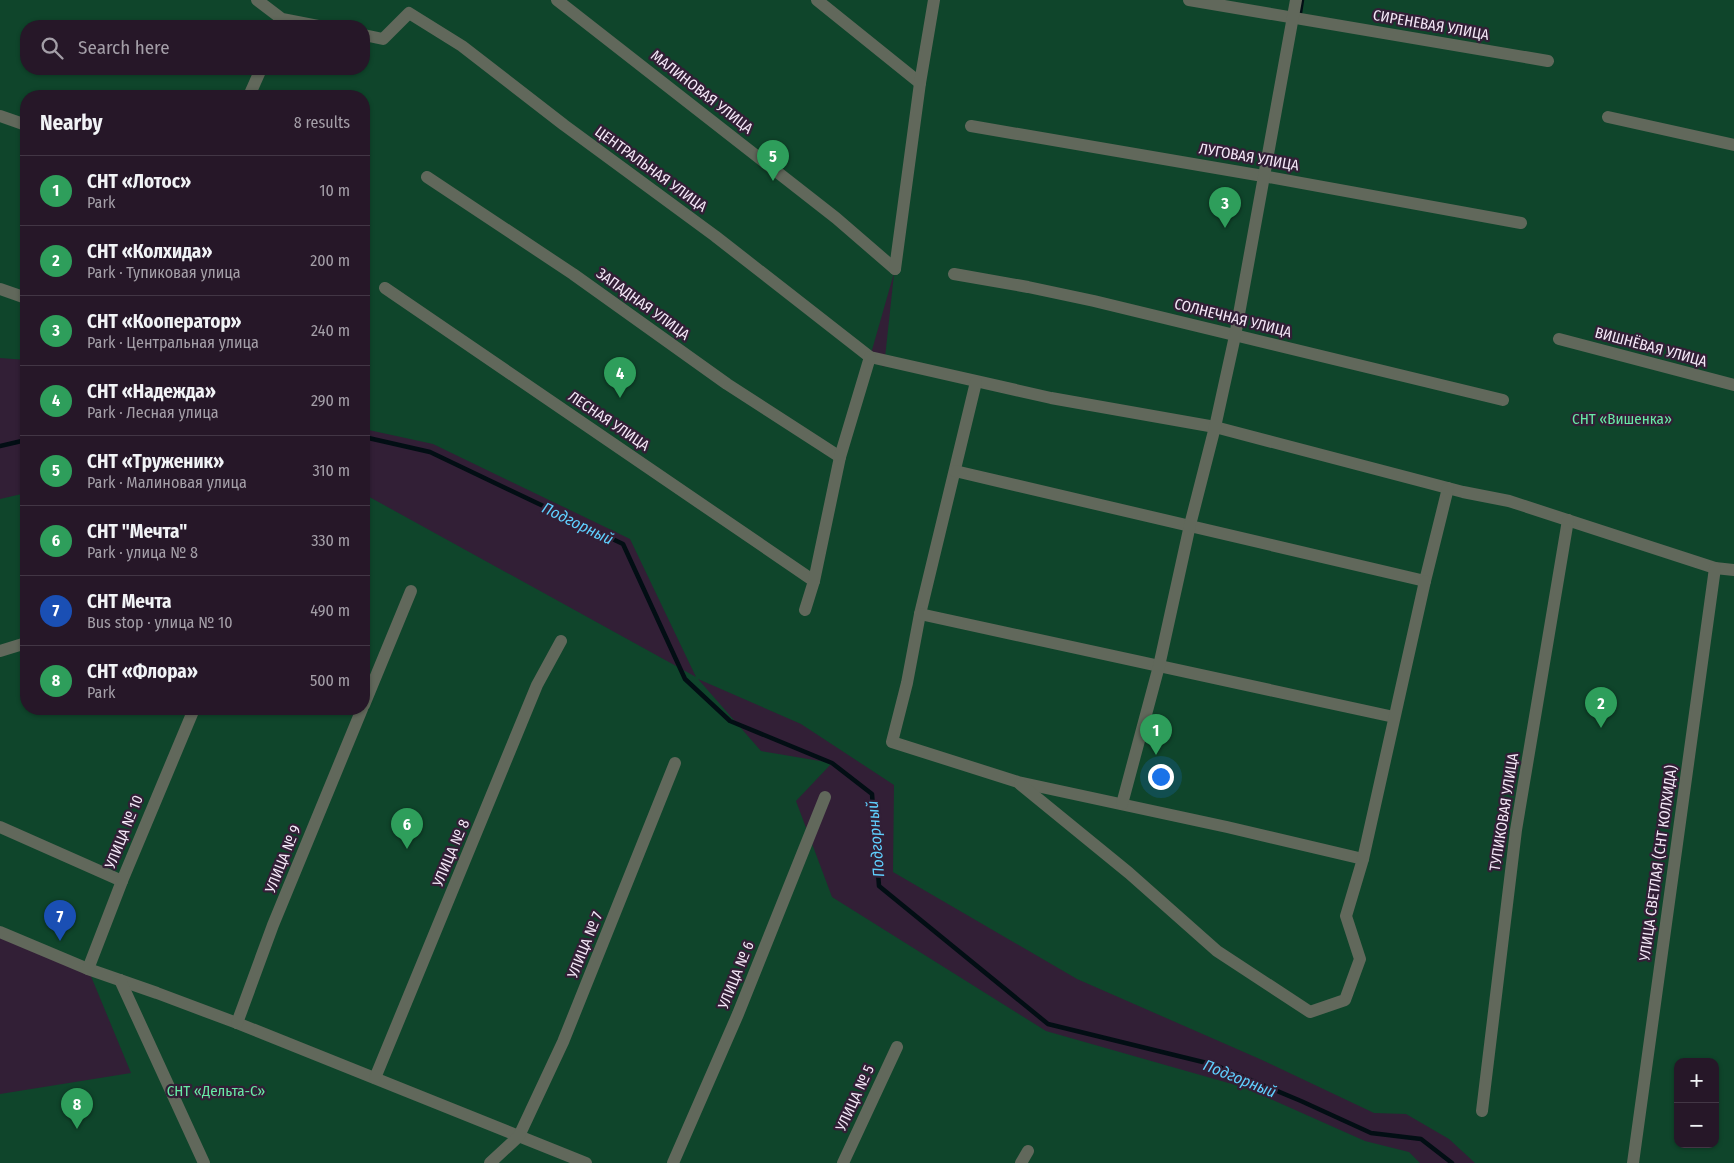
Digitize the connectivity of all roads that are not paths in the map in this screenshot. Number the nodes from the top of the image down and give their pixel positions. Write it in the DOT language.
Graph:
graph roads {
  1 [pos="257,0"];
  2 [pos="557,0"];
  3 [pos="817,0"];
  4 [pos="934,0"];
  5 [pos="1189,0"];
  6 [pos="1296,0"];
  7 [pos="1292,18"];
  8 [pos="277,20"];
  9 [pos="370,36"];
  10 [pos="1548,61"];
  11 [pos="258,75"];
  12 [pos="920,83"];
  13 [pos="252,90"];
  14 [pos="0,116"];
  15 [pos="1608,117"];
  16 [pos="20,123"];
  17 [pos="971,126"];
  18 [pos="1734,145"];
  19 [pos="1263,176"];
  20 [pos="427,177"];
  21 [pos="1522,223"];
  22 [pos="954,274"];
  23 [pos="385,288"];
  24 [pos="0,290"];
  25 [pos="20,296"];
  26 [pos="1234,336"];
  27 [pos="1559,340"];
  28 [pos="870,357"];
  29 [pos="976,382"];
  30 [pos="1734,385"];
  31 [pos="1503,400"];
  32 [pos="1215,427"];
  33 [pos="840,457"];
  34 [pos="954,471"];
  35 [pos="1448,488"];
  36 [pos="1568,520"];
  37 [pos="1190,526"];
  38 [pos="1715,568"];
  39 [pos="1734,570"];
  40 [pos="1425,580"];
  41 [pos="814,581"];
  42 [pos="411,591"];
  43 [pos="805,610"];
  44 [pos="920,614"];
  45 [pos="561,641"];
  46 [pos="20,645"];
  47 [pos="0,651"];
  48 [pos="1159,666"];
  49 [pos="370,681"];
  50 [pos="191,715"];
  51 [pos="360,715"];
  52 [pos="1394,717"];
  53 [pos="675,764"];
  54 [pos="1018,782"];
  55 [pos="825,797"];
  56 [pos="1122,804"];
  57 [pos="0,827"];
  58 [pos="1363,859"];
  59 [pos="122,881"];
  60 [pos="0,932"];
  61 [pos="88,969"];
  62 [pos="120,980"];
  63 [pos="237,1023"];
  64 [pos="896,1047"];
  65 [pos="375,1078"];
  66 [pos="1482,1111"];
  67 [pos="519,1136"];
  68 [pos="1028,1151"];
  69 [pos="204,1163"];
  70 [pos="490,1163"];
  71 [pos="586,1163"];
  72 [pos="673,1163"];
  73 [pos="842,1163"];
  74 [pos="1021,1163"];
  75 [pos="1633,1163"];
  1 -- 8 [label="street"];
  2 -- 12 [label="street, МАЛИНОВАЯ УЛИЦА"];
  3 -- 12 [label="street"];
  4 -- 12 [label="street"];
  5 -- 7 [label="street, СИРЕНЕВАЯ УЛИЦА"];
  6 -- 7 [label="street"];
  7 -- 10 [label="street, СИРЕНЕВАЯ УЛИЦА"];
  7 -- 19 [label="street"];
  9 -- 28 [label="street, ЦЕНТРАЛЬНАЯ УЛИЦА"];
  11 -- 13 [label="street"];
  14 -- 16 [label="street"];
  15 -- 18 [label="street"];
  17 -- 19 [label="street, ЛУГОВАЯ УЛИЦА"];
  19 -- 21 [label="street, ЛУГОВАЯ УЛИЦА"];
  19 -- 26 [label="street"];
  20 -- 33 [label="street, ЗАПАДНАЯ УЛИЦА"];
  22 -- 26 [label="street, СОЛНЕЧНАЯ УЛИЦА"];
  23 -- 41 [label="street, ЛЕСНАЯ УЛИЦА"];
  24 -- 25 [label="street"];
  26 -- 31 [label="street, СОЛНЕЧНАЯ УЛИЦА"];
  26 -- 32 [label="street"];
  27 -- 30 [label="street, ВИШНЁВАЯ УЛИЦА"];
  28 -- 29 [label="street"];
  28 -- 33 [label="street"];
  29 -- 32 [label="street"];
  29 -- 34 [label="street"];
  32 -- 35 [label="street"];
  32 -- 37 [label="street"];
  33 -- 41 [label="street"];
  34 -- 37 [label="street"];
  34 -- 44 [label="street"];
  35 -- 36 [label="street"];
  35 -- 40 [label="street"];
  36 -- 38 [label="street"];
  36 -- 66 [label="street, ТУПИКОВАЯ УЛИЦА"];
  37 -- 40 [label="street"];
  37 -- 48 [label="street"];
  38 -- 39 [label="street"];
  38 -- 75 [label="street, УЛИЦА СВЕТЛАЯ (СНТ КОЛХИДА)"];
  40 -- 52 [label="street"];
  41 -- 43 [label="street"];
  42 -- 49 [label="street"];
  44 -- 48 [label="street"];
  44 -- 54 [label="street"];
  45 -- 65 [label="street, УЛИЦА № 8"];
  46 -- 47 [label="street"];
  48 -- 52 [label="street"];
  48 -- 56 [label="street"];
  50 -- 59 [label="street, УЛИЦА № 10"];
  51 -- 63 [label="street, УЛИЦА № 9"];
  52 -- 58 [label="street"];
  53 -- 67 [label="street, УЛИЦА № 7"];
  54 -- 56 [label="street"];
  54 -- 58 [label="street"];
  55 -- 72 [label="street, УЛИЦА № 6"];
  56 -- 58 [label="street"];
  57 -- 59 [label="street"];
  59 -- 61 [label="street, УЛИЦА № 10"];
  60 -- 61 [label="street"];
  61 -- 62 [label="street"];
  62 -- 63 [label="street"];
  62 -- 69 [label="street"];
  63 -- 65 [label="street"];
  64 -- 73 [label="street, УЛИЦА № 5"];
  65 -- 67 [label="street"];
  67 -- 70 [label="street"];
  67 -- 71 [label="street"];
  68 -- 74 [label="street"];
}
